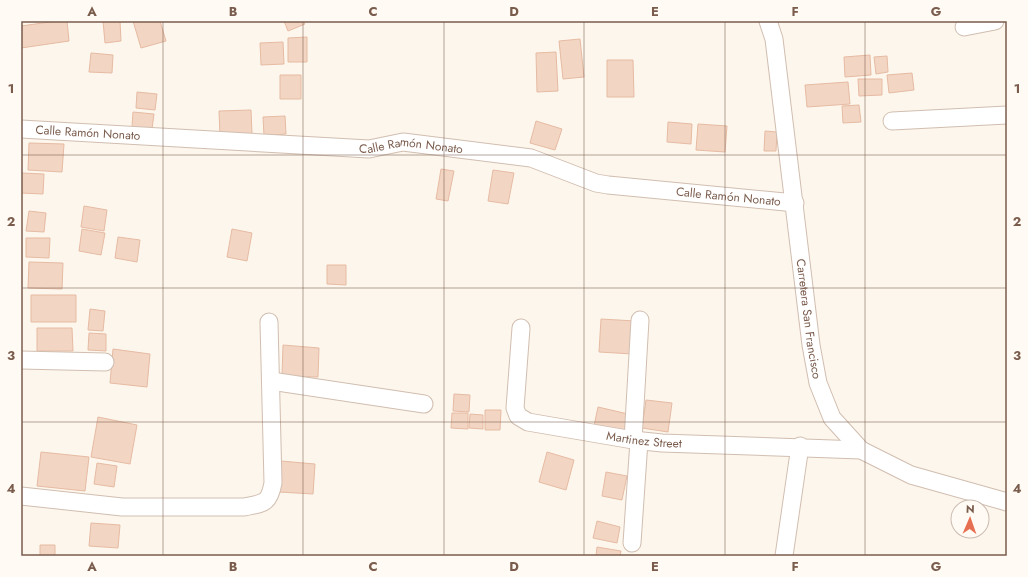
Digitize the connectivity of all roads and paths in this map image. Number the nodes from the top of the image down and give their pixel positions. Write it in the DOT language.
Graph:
graph roads {
  1 [pos="768,21"];
  2 [pos="995,21"];
  3 [pos="964,27"];
  4 [pos="1007,115"];
  5 [pos="892,122"];
  6 [pos="21,129"];
  7 [pos="795,203"];
  8 [pos="640,320"];
  9 [pos="269,322"];
  10 [pos="520,328"];
  11 [pos="21,360"];
  12 [pos="105,362"];
  13 [pos="271,381"];
  14 [pos="424,404"];
  15 [pos="636,441"];
  16 [pos="800,446"];
  17 [pos="861,450"];
  18 [pos="21,496"];
  19 [pos="1007,502"];
  20 [pos="632,543"];
  21 [pos="784,556"];
  1 -- 7 [label="street, Carretera San Francisco"];
  2 -- 3 [label="street"];
  4 -- 5 [label="street"];
  6 -- 7 [label="street, Calle Ramón Nonato"];
  7 -- 17 [label="street, Carretera San Francisco"];
  8 -- 15 [label="street"];
  9 -- 13 [label="street"];
  10 -- 15 [label="street, Martinez Street"];
  11 -- 12 [label="street"];
  13 -- 14 [label="street"];
  13 -- 18 [label="street"];
  15 -- 16 [label="street, Martinez Street"];
  15 -- 20 [label="street"];
  16 -- 17 [label="street, Martinez Street"];
  16 -- 21 [label="street"];
  17 -- 19 [label="street, Carretera San Francisco"];
}
